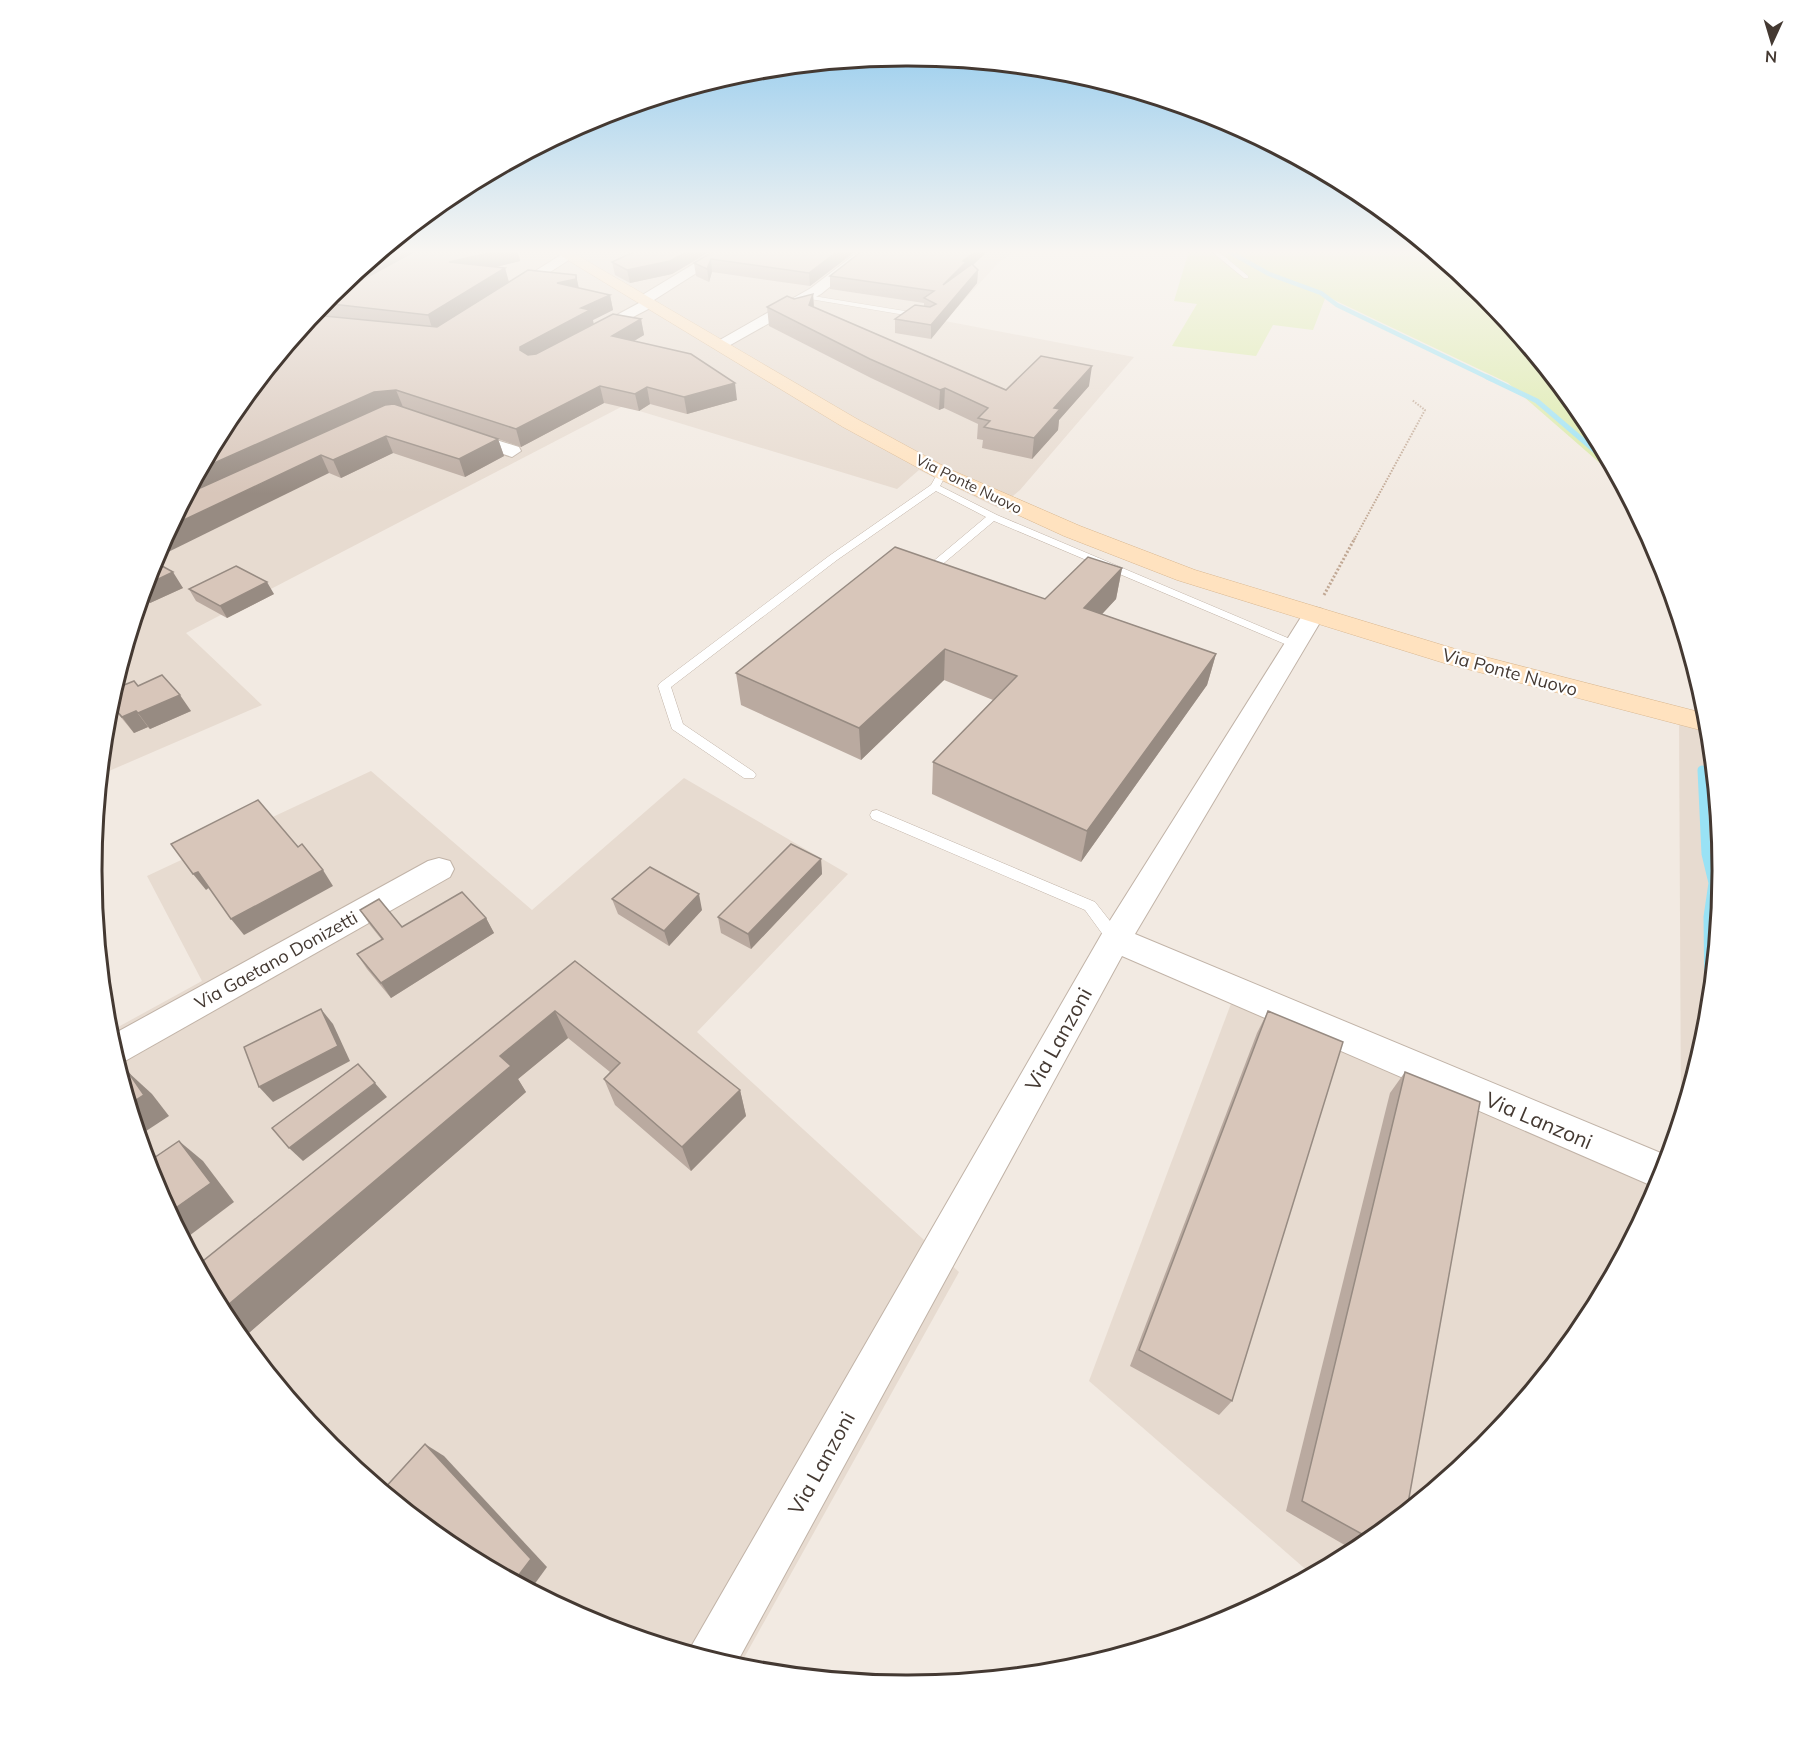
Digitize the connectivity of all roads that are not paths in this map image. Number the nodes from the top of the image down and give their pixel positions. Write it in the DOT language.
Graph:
graph roads {
  1 [pos="593,332"];
  2 [pos="698,332"];
  3 [pos="741,332"];
  4 [pos="576,342"];
  5 [pos="719,345"];
  6 [pos="446,429"];
  7 [pos="512,451"];
  8 [pos="938,480"];
  9 [pos="993,517"];
  10 [pos="934,566"];
  11 [pos="1314,614"];
  12 [pos="1296,644"];
  13 [pos="1697,720"];
  14 [pos="749,775"];
  15 [pos="877,815"];
  16 [pos="439,869"];
  17 [pos="1115,939"];
  18 [pos="122,1046"];
  19 [pos="1654,1168"];
  20 [pos="715,1652"];
  1 -- 4 [label="street"];
  2 -- 5 [label="main road, Via Ponte Nuovo"];
  3 -- 5 [label="street"];
  5 -- 8 [label="main road, Via Ponte Nuovo"];
  6 -- 7 [label="street"];
  8 -- 9 [label="lane"];
  8 -- 11 [label="main road, Via Ponte Nuovo"];
  8 -- 14 [label="lane"];
  9 -- 10 [label="lane"];
  9 -- 12 [label="lane"];
  11 -- 12 [label="street"];
  11 -- 13 [label="main road, Via Ponte Nuovo"];
  12 -- 17 [label="street"];
  15 -- 17 [label="lane"];
  16 -- 18 [label="street, Via Gaetano Donizetti"];
  17 -- 19 [label="street, Via Lanzoni"];
  17 -- 20 [label="street, Via Lanzoni"];
}
